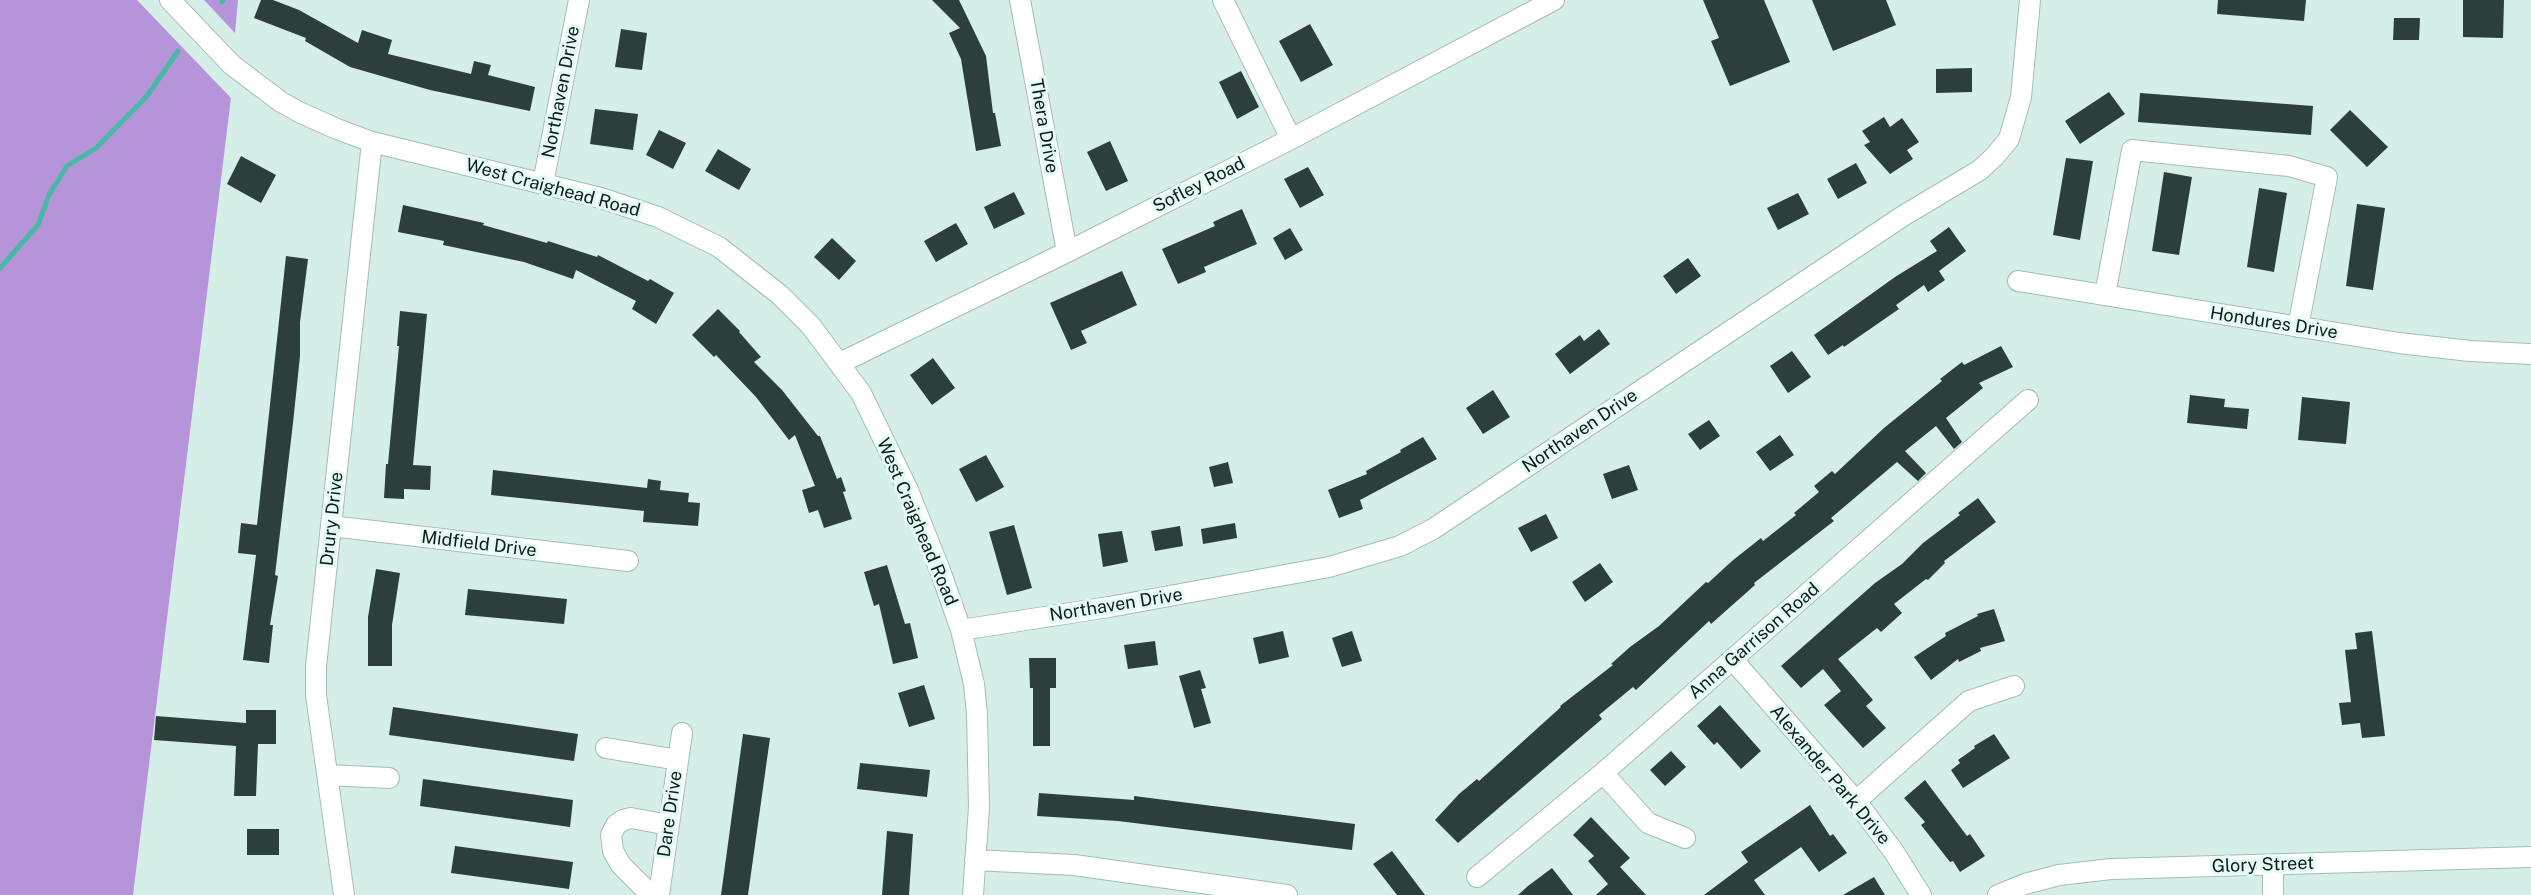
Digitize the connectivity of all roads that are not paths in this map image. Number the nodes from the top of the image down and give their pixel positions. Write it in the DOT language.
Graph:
graph roads {
  1 [pos="170,0"];
  2 [pos="579,0"];
  3 [pos="1020,0"];
  4 [pos="1223,0"];
  5 [pos="1554,0"];
  6 [pos="2030,0"];
  7 [pos="1291,139"];
  8 [pos="372,141"];
  9 [pos="543,183"];
  10 [pos="1067,252"];
  11 [pos="2018,281"];
  12 [pos="2104,295"];
  13 [pos="2298,327"];
  14 [pos="2531,354"];
  15 [pos="840,363"];
  16 [pos="2028,400"];
  17 [pos="331,526"];
  18 [pos="628,561"];
  19 [pos="961,630"];
  20 [pos="1733,660"];
  21 [pos="2014,686"];
  22 [pos="682,733"];
  23 [pos="606,747"];
  24 [pos="678,760"];
  25 [pos="1604,773"];
  26 [pos="327,776"];
  27 [pos="389,778"];
  28 [pos="1856,801"];
  29 [pos="669,825"];
  30 [pos="1686,838"];
  31 [pos="2531,856"];
  32 [pos="975,860"];
  33 [pos="2273,865"];
  34 [pos="1477,877"];
  35 [pos="344,895"];
  36 [pos="651,895"];
  37 [pos="659,895"];
  38 [pos="973,895"];
  39 [pos="1287,895"];
  40 [pos="1921,895"];
  41 [pos="1998,895"];
  42 [pos="2273,895"];
  1 -- 8 [label="street, West Craighead Road"];
  2 -- 9 [label="street, Northaven Drive"];
  3 -- 10 [label="street, Thera Drive"];
  4 -- 7 [label="street"];
  5 -- 7 [label="street, Sofley Road"];
  6 -- 19 [label="street, Northaven Drive"];
  7 -- 10 [label="street, Sofley Road"];
  8 -- 9 [label="street, West Craighead Road"];
  8 -- 17 [label="street, Drury Drive"];
  9 -- 15 [label="street, West Craighead Road"];
  10 -- 15 [label="street, Sofley Road"];
  11 -- 12 [label="street, Hondures Drive"];
  12 -- 13 [label="street, Hondures Drive"];
  12 -- 13 [label="street"];
  13 -- 14 [label="street, Hondures Drive"];
  15 -- 19 [label="street, West Craighead Road"];
  16 -- 20 [label="street, Anna Garrison Road"];
  17 -- 18 [label="street, Midfield Drive"];
  17 -- 26 [label="street, Drury Drive"];
  19 -- 32 [label="street, West Craighead Road"];
  20 -- 25 [label="street, Anna Garrison Road"];
  20 -- 28 [label="street, Alexander Park Drive"];
  21 -- 28 [label="street"];
  22 -- 24 [label="street, Dare Drive"];
  23 -- 24 [label="street"];
  24 -- 29 [label="street, Dare Drive"];
  25 -- 30 [label="street"];
  25 -- 34 [label="street, Anna Garrison Road"];
  26 -- 27 [label="street"];
  26 -- 35 [label="street, Drury Drive"];
  28 -- 40 [label="street, Alexander Park Drive"];
  29 -- 36 [label="street"];
  29 -- 37 [label="street, Dare Drive"];
  31 -- 33 [label="street, Glory Street"];
  32 -- 38 [label="street, West Craighead Road"];
  32 -- 39 [label="street"];
  33 -- 41 [label="street, Glory Street"];
  33 -- 42 [label="street"];
}
